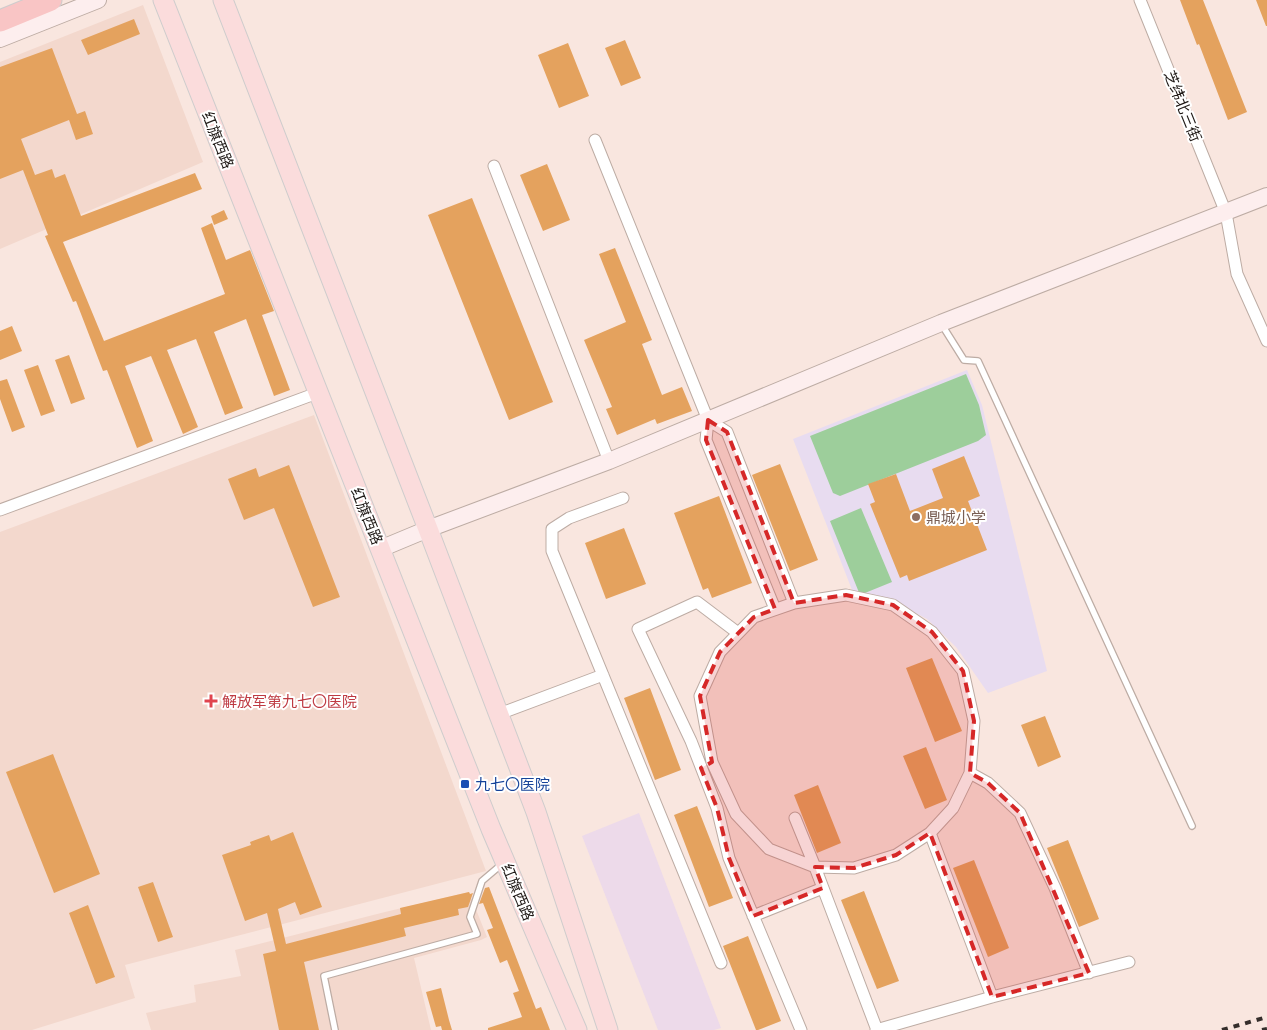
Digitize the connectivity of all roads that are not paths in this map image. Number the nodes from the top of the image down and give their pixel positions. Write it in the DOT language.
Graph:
graph roads {
  1 [pos="51,0"];
  2 [pos="98,0"];
  3 [pos="163,0"];
  4 [pos="223,0"];
  5 [pos="1140,0"];
  6 [pos="0,21"];
  7 [pos="0,39"];
  8 [pos="595,140"];
  9 [pos="494,166"];
  10 [pos="1267,196"];
  11 [pos="1226,213"];
  12 [pos="941,323"];
  13 [pos="1267,341"];
  14 [pos="309,396"];
  15 [pos="708,420"];
  16 [pos="609,461"];
  17 [pos="623,498"];
  18 [pos="0,510"];
  19 [pos="428,529"];
  20 [pos="380,549"];
  21 [pos="794,603"];
  22 [pos="775,609"];
  23 [pos="738,633"];
  24 [pos="603,675"];
  25 [pos="499,714"];
  26 [pos="712,762"];
  27 [pos="701,768"];
  28 [pos="970,773"];
  29 [pos="795,818"];
  30 [pos="1192,826"];
  31 [pos="930,834"];
  32 [pos="505,861"];
  33 [pos="815,867"];
  34 [pos="823,888"];
  35 [pos="753,916"];
  36 [pos="1129,962"];
  37 [pos="721,963"];
  38 [pos="1089,972"];
  39 [pos="992,997"];
  40 [pos="335,1030"];
  41 [pos="577,1030"];
  42 [pos="608,1030"];
  43 [pos="801,1030"];
  44 [pos="877,1030"];
  1 -- 6 [label="highway"];
  2 -- 7 [label="street"];
  3 -- 20 [label="main road, 红旗西路"];
  4 -- 19 [label="main road"];
  5 -- 11 [label="street, 芝纬北三街"];
  8 -- 15 [label="street"];
  9 -- 16 [label="street"];
  10 -- 11 [label="street"];
  11 -- 12 [label="street"];
  11 -- 13 [label="street, 芝纬北三街"];
  12 -- 15 [label="street"];
  12 -- 30 [label="lane"];
  14 -- 18 [label="street"];
  15 -- 16 [label="street"];
  15 -- 21 [label="street"];
  15 -- 22 [label="street"];
  16 -- 19 [label="street"];
  17 -- 24 [label="street"];
  19 -- 20 [label="street"];
  19 -- 25 [label="main road"];
  20 -- 32 [label="main road, 红旗西路"];
  21 -- 22 [label="street"];
  21 -- 28 [label="street"];
  22 -- 23 [label="street"];
  23 -- 26 [label="street"];
  23 -- 27 [label="street"];
  24 -- 25 [label="street"];
  24 -- 37 [label="street"];
  25 -- 42 [label="main road"];
  26 -- 27 [label="street"];
  26 -- 33 [label="street"];
  27 -- 35 [label="street"];
  28 -- 31 [label="street"];
  28 -- 38 [label="street"];
  29 -- 33 [label="street"];
  31 -- 33 [label="street"];
  31 -- 39 [label="street"];
  32 -- 40 [label="lane"];
  32 -- 41 [label="main road, 红旗西路"];
  33 -- 34 [label="street"];
  34 -- 35 [label="street"];
  34 -- 44 [label="street"];
  35 -- 43 [label="street"];
  36 -- 38 [label="street"];
  38 -- 39 [label="street"];
  39 -- 44 [label="street"];
}
